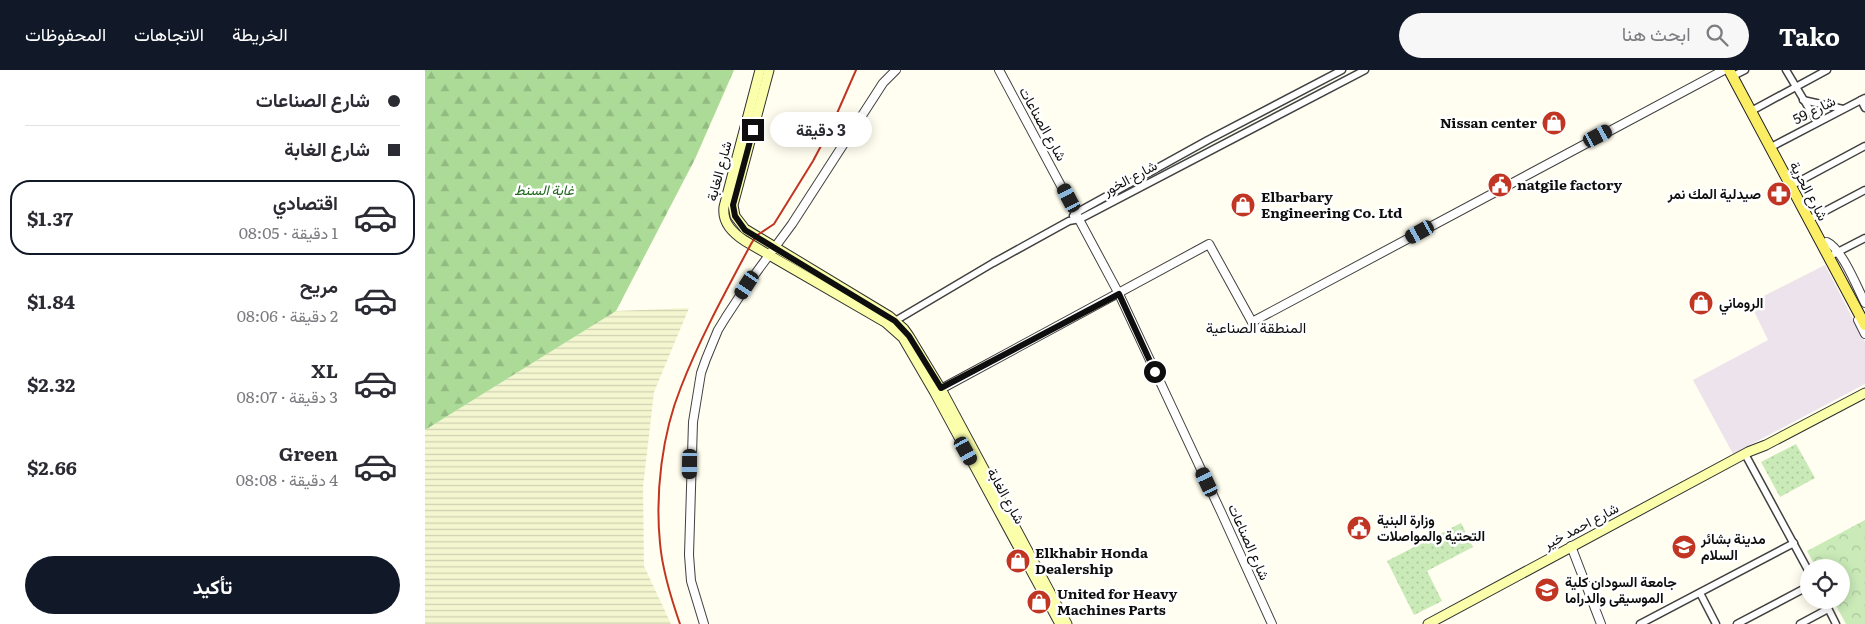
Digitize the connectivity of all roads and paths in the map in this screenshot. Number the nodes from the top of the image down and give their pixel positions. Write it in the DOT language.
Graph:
graph roads {
  1 [pos="760,70"];
  2 [pos="769,70"];
  3 [pos="896,70"];
  4 [pos="1342,70"];
  5 [pos="1365,70"];
  6 [pos="1724,70"];
  7 [pos="1786,70"];
  8 [pos="1827,70"];
  9 [pos="1736,71"];
  10 [pos="1002,72"];
  11 [pos="1795,88"];
  12 [pos="1863,99"];
  13 [pos="1803,100"];
  14 [pos="1865,108"];
  15 [pos="1755,109"];
  16 [pos="1843,109"];
  17 [pos="1817,122"];
  18 [pos="1208,140"];
  19 [pos="1775,145"];
  20 [pos="1865,146"];
  21 [pos="1213,149"];
  22 [pos="1796,183"];
  23 [pos="1865,190"];
  24 [pos="1078,216"];
  25 [pos="1814,216"];
  26 [pos="1865,238"];
  27 [pos="772,251"];
  28 [pos="1832,253"];
  29 [pos="1862,288"];
  30 [pos="1119,294"];
  31 [pos="1865,302"];
  32 [pos="1865,312"];
  33 [pos="895,321"];
  34 [pos="1865,325"];
  35 [pos="1865,334"];
  36 [pos="1865,387"];
  37 [pos="941,388"];
  38 [pos="1865,393"];
  39 [pos="1746,453"];
  40 [pos="1794,543"];
  41 [pos="1571,546"];
  42 [pos="1802,559"];
  43 [pos="1800,591"];
  44 [pos="1701,592"];
  45 [pos="1829,609"];
  46 [pos="704,624"];
  47 [pos="1060,624"];
  48 [pos="1067,624"];
  49 [pos="1271,624"];
  50 [pos="1428,624"];
  51 [pos="1601,624"];
  52 [pos="1640,624"];
  53 [pos="1716,624"];
  54 [pos="1737,624"];
  55 [pos="1800,624"];
  56 [pos="1836,624"];
  1 -- 27 [label="main road, شارع الغابة"];
  2 -- 27 [label="main road, شارع الغابة"];
  3 -- 27 [label="street"];
  4 -- 18 [label="street"];
  5 -- 21 [label="street, شارع الخور"];
  6 -- 30 [label="street"];
  7 -- 11 [label="street"];
  8 -- 11 [label="street"];
  9 -- 15 [label="main road, شارع الحرية"];
  9 -- 28 [label="main road, شارع الحرية"];
  10 -- 24 [label="street, شارع الصناعات"];
  11 -- 13 [label="street"];
  11 -- 15 [label="street"];
  12 -- 14 [label="street"];
  12 -- 16 [label="street, شارع 59"];
  13 -- 16 [label="street"];
  13 -- 17 [label="street"];
  15 -- 19 [label="main road, شارع الحرية"];
  16 -- 17 [label="street, شارع 59"];
  17 -- 19 [label="street, شارع 59"];
  18 -- 21 [label="street"];
  18 -- 24 [label="street"];
  19 -- 22 [label="main road, شارع الحرية"];
  20 -- 22 [label="street"];
  21 -- 24 [label="street, شارع الخور"];
  22 -- 25 [label="main road, شارع الحرية"];
  23 -- 25 [label="street"];
  24 -- 30 [label="street, شارع الصناعات"];
  24 -- 33 [label="street, شارع الخور"];
  25 -- 28 [label="main road, شارع الحرية"];
  26 -- 28 [label="street"];
  27 -- 33 [label="main road, شارع الغابة"];
  27 -- 46 [label="street"];
  27 -- 47 [label="main road, شارع الغابة"];
  28 -- 29 [label="street"];
  28 -- 32 [label="main road, شارع الحرية"];
  28 -- 34 [label="main road, شارع الحرية"];
  28 -- 35 [label="street"];
  29 -- 31 [label="street"];
  30 -- 37 [label="street"];
  30 -- 49 [label="street, شارع الصناعات"];
  33 -- 37 [label="main road, شارع الغابة"];
  36 -- 39 [label="main road, شارع احمد خير"];
  37 -- 48 [label="main road, شارع الغابة"];
  38 -- 39 [label="main road, شارع احمد خير"];
  39 -- 40 [label="street"];
  39 -- 41 [label="main road, شارع احمد خير"];
  40 -- 42 [label="street"];
  40 -- 44 [label="street"];
  41 -- 50 [label="main road, شارع احمد خير"];
  41 -- 51 [label="street"];
  43 -- 54 [label="street"];
  44 -- 52 [label="street"];
  44 -- 53 [label="street"];
  45 -- 55 [label="street"];
  45 -- 56 [label="street"];
}
